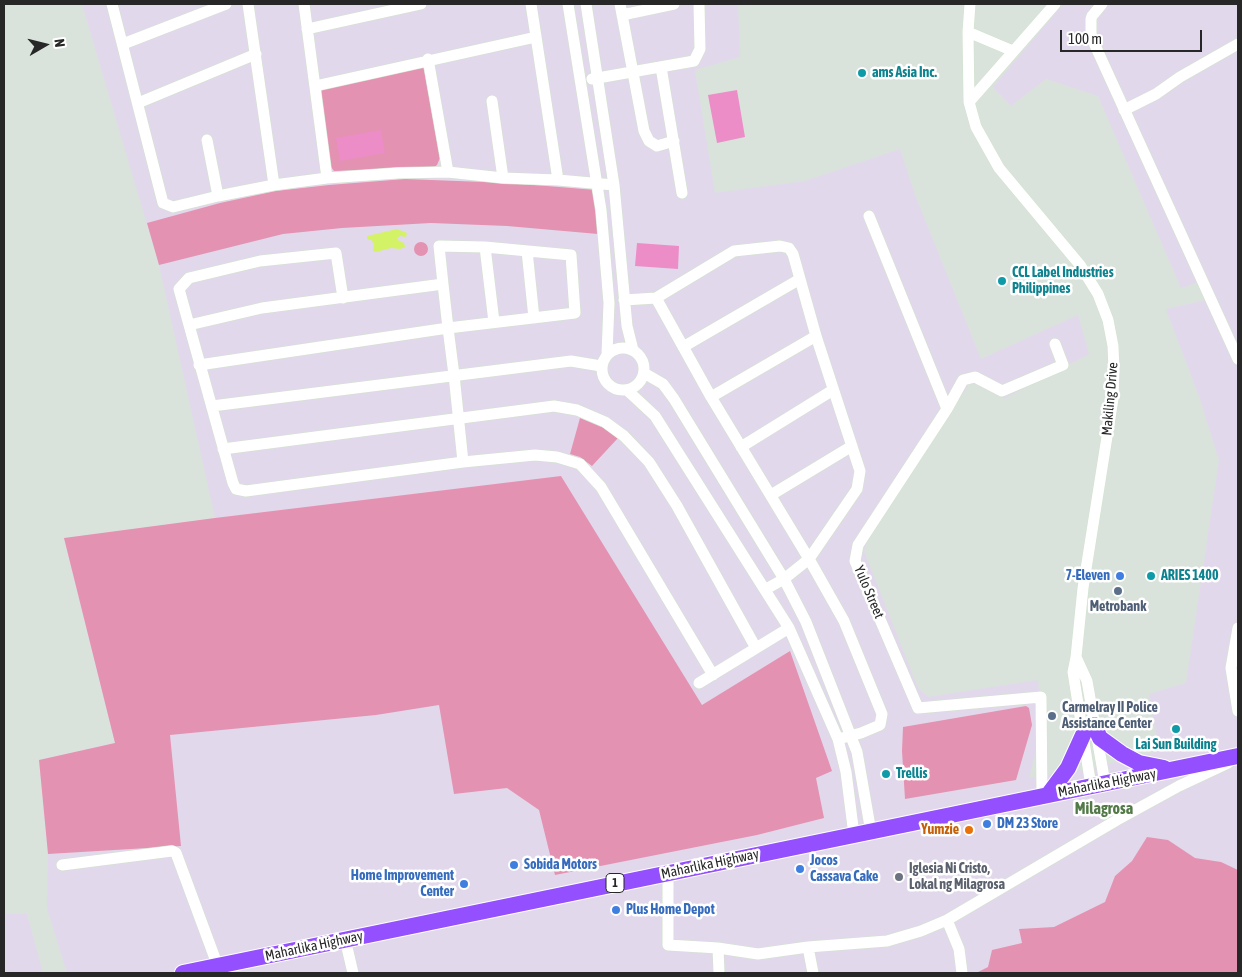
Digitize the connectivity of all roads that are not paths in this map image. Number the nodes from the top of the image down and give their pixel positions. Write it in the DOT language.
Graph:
graph roads {
  1 [pos="112,4"];
  2 [pos="226,4"];
  3 [pos="248,4"];
  4 [pos="304,4"];
  5 [pos="421,4"];
  6 [pos="531,4"];
  7 [pos="568,4"];
  8 [pos="586,4"];
  9 [pos="674,4"];
  10 [pos="699,4"];
  11 [pos="970,4"];
  12 [pos="1054,4"];
  13 [pos="1089,4"];
  14 [pos="1102,4"];
  15 [pos="621,9"];
  16 [pos="1092,16"];
  17 [pos="307,29"];
  18 [pos="968,32"];
  19 [pos="536,37"];
  20 [pos="123,44"];
  21 [pos="1238,44"];
  22 [pos="1013,51"];
  23 [pos="256,54"];
  24 [pos="428,60"];
  25 [pos="661,67"];
  26 [pos="632,71"];
  27 [pos="597,78"];
  28 [pos="580,81"];
  29 [pos="315,86"];
  30 [pos="492,101"];
  31 [pos="969,102"];
  32 [pos="138,103"];
  33 [pos="1124,110"];
  34 [pos="207,140"];
  35 [pos="674,141"];
  36 [pos="448,172"];
  37 [pos="327,178"];
  38 [pos="503,178"];
  39 [pos="558,180"];
  40 [pos="598,183"];
  41 [pos="274,185"];
  42 [pos="614,185"];
  43 [pos="682,193"];
  44 [pos="218,196"];
  45 [pos="870,216"];
  46 [pos="485,248"];
  47 [pos="527,251"];
  48 [pos="800,279"];
  49 [pos="444,284"];
  50 [pos="343,298"];
  51 [pos="656,298"];
  52 [pos="624,300"];
  53 [pos="534,318"];
  54 [pos="494,322"];
  55 [pos="189,325"];
  56 [pos="448,328"];
  57 [pos="816,336"];
  58 [pos="1055,344"];
  59 [pos="683,347"];
  60 [pos="633,350"];
  61 [pos="607,354"];
  62 [pos="1238,360"];
  63 [pos="199,365"];
  64 [pos="601,366"];
  65 [pos="644,373"];
  66 [pos="454,375"];
  67 [pos="833,390"];
  68 [pos="628,391"];
  69 [pos="711,398"];
  70 [pos="212,406"];
  71 [pos="947,409"];
  72 [pos="459,419"];
  73 [pos="852,446"];
  74 [pos="742,447"];
  75 [pos="224,449"];
  76 [pos="464,462"];
  77 [pos="771,495"];
  78 [pos="809,559"];
  79 [pos="784,579"];
  80 [pos="766,590"];
  81 [pos="789,628"];
  82 [pos="1238,628"];
  83 [pos="756,648"];
  84 [pos="713,675"];
  85 [pos="700,683"];
  86 [pos="1238,711"];
  87 [pos="1089,730"];
  88 [pos="852,736"];
  89 [pos="838,739"];
  90 [pos="1238,757"];
  91 [pos="1174,769"];
  92 [pos="1098,784"];
  93 [pos="1045,795"];
  94 [pos="871,832"];
  95 [pos="854,834"];
  96 [pos="62,865"];
  97 [pos="668,873"];
  98 [pos="948,920"];
  99 [pos="345,940"];
  100 [pos="808,947"];
  101 [pos="718,948"];
  102 [pos="220,969"];
  103 [pos="183,973"];
  104 [pos="353,973"];
  105 [pos="718,973"];
  106 [pos="813,973"];
  107 [pos="962,973"];
  1 -- 20 [label="street"];
  2 -- 20 [label="street"];
  3 -- 23 [label="street"];
  4 -- 17 [label="street"];
  5 -- 17 [label="street"];
  6 -- 19 [label="street"];
  7 -- 28 [label="street"];
  8 -- 27 [label="street"];
  9 -- 15 [label="street"];
  10 -- 25 [label="street"];
  11 -- 18 [label="street, Makiling Drive"];
  12 -- 22 [label="street"];
  13 -- 16 [label="street"];
  14 -- 16 [label="street"];
  15 -- 26 [label="street"];
  16 -- 33 [label="street"];
  17 -- 29 [label="street"];
  18 -- 22 [label="street"];
  18 -- 31 [label="street, Makiling Drive"];
  19 -- 24 [label="street"];
  19 -- 39 [label="street"];
  20 -- 32 [label="street"];
  21 -- 33 [label="street"];
  22 -- 31 [label="street"];
  23 -- 32 [label="street"];
  23 -- 41 [label="street"];
  24 -- 29 [label="street"];
  24 -- 36 [label="street"];
  25 -- 26 [label="street"];
  25 -- 35 [label="street"];
  26 -- 27 [label="street"];
  26 -- 35 [label="street"];
  27 -- 28 [label="street"];
  27 -- 42 [label="street"];
  28 -- 40 [label="street"];
  29 -- 37 [label="street"];
  30 -- 38 [label="street"];
  31 -- 87 [label="street, Makiling Drive"];
  32 -- 44 [label="street"];
  33 -- 62 [label="street"];
  34 -- 44 [label="street"];
  35 -- 43 [label="street"];
  36 -- 37 [label="street"];
  36 -- 38 [label="street"];
  37 -- 41 [label="street"];
  38 -- 39 [label="street"];
  39 -- 40 [label="street"];
  40 -- 42 [label="street"];
  40 -- 61 [label="street"];
  41 -- 44 [label="street"];
  42 -- 52 [label="street"];
  45 -- 71 [label="street"];
  46 -- 47 [label="street"];
  46 -- 49 [label="street"];
  46 -- 54 [label="street"];
  47 -- 53 [label="street"];
  47 -- 53 [label="street"];
  48 -- 51 [label="street"];
  48 -- 57 [label="street"];
  48 -- 59 [label="street"];
  49 -- 50 [label="street"];
  49 -- 56 [label="street"];
  50 -- 55 [label="street"];
  50 -- 55 [label="street"];
  51 -- 52 [label="street"];
  51 -- 59 [label="street"];
  52 -- 60 [label="street"];
  53 -- 54 [label="street"];
  54 -- 56 [label="street"];
  55 -- 63 [label="street"];
  56 -- 63 [label="street"];
  56 -- 66 [label="street"];
  57 -- 67 [label="street"];
  57 -- 69 [label="street"];
  58 -- 71 [label="street, Yulo Street"];
  59 -- 69 [label="street"];
  60 -- 61 [label="street"];
  60 -- 65 [label="street"];
  61 -- 64 [label="street"];
  63 -- 70 [label="street"];
  64 -- 66 [label="street"];
  64 -- 68 [label="street"];
  65 -- 68 [label="street"];
  65 -- 79 [label="street"];
  66 -- 70 [label="street"];
  66 -- 72 [label="street"];
  67 -- 73 [label="street"];
  67 -- 74 [label="street"];
  68 -- 80 [label="street"];
  69 -- 74 [label="street"];
  70 -- 75 [label="street"];
  71 -- 93 [label="street, Yulo Street"];
  72 -- 75 [label="street"];
  72 -- 76 [label="street"];
  72 -- 83 [label="street"];
  73 -- 77 [label="street"];
  73 -- 78 [label="street"];
  74 -- 77 [label="street"];
  75 -- 76 [label="street"];
  76 -- 84 [label="street"];
  77 -- 78 [label="street"];
  78 -- 79 [label="street"];
  78 -- 88 [label="street"];
  79 -- 80 [label="street"];
  79 -- 88 [label="street"];
  80 -- 81 [label="street"];
  81 -- 83 [label="street"];
  81 -- 89 [label="street"];
  82 -- 86 [label="street"];
  83 -- 84 [label="street"];
  84 -- 85 [label="street"];
  87 -- 91 [label="highway"];
  87 -- 92 [label="street, Makiling Drive"];
  87 -- 93 [label="highway"];
  88 -- 89 [label="street"];
  88 -- 94 [label="street"];
  89 -- 95 [label="street"];
  90 -- 91 [label="highway, Maharlika Highway / 1"];
  90 -- 98 [label="street"];
  91 -- 92 [label="highway, Maharlika Highway / 1"];
  92 -- 93 [label="highway, Maharlika Highway / 1"];
  93 -- 94 [label="highway, Maharlika Highway / 1"];
  94 -- 95 [label="highway, Maharlika Highway / 1"];
  95 -- 97 [label="highway, Maharlika Highway / 1"];
  96 -- 102 [label="street"];
  97 -- 99 [label="highway, Maharlika Highway / 1"];
  97 -- 101 [label="street"];
  98 -- 100 [label="street"];
  98 -- 107 [label="street"];
  99 -- 102 [label="highway, Maharlika Highway / 1"];
  99 -- 104 [label="street"];
  100 -- 101 [label="street"];
  100 -- 106 [label="street"];
  101 -- 105 [label="street"];
  102 -- 103 [label="highway, Maharlika Highway / 1"];
}
